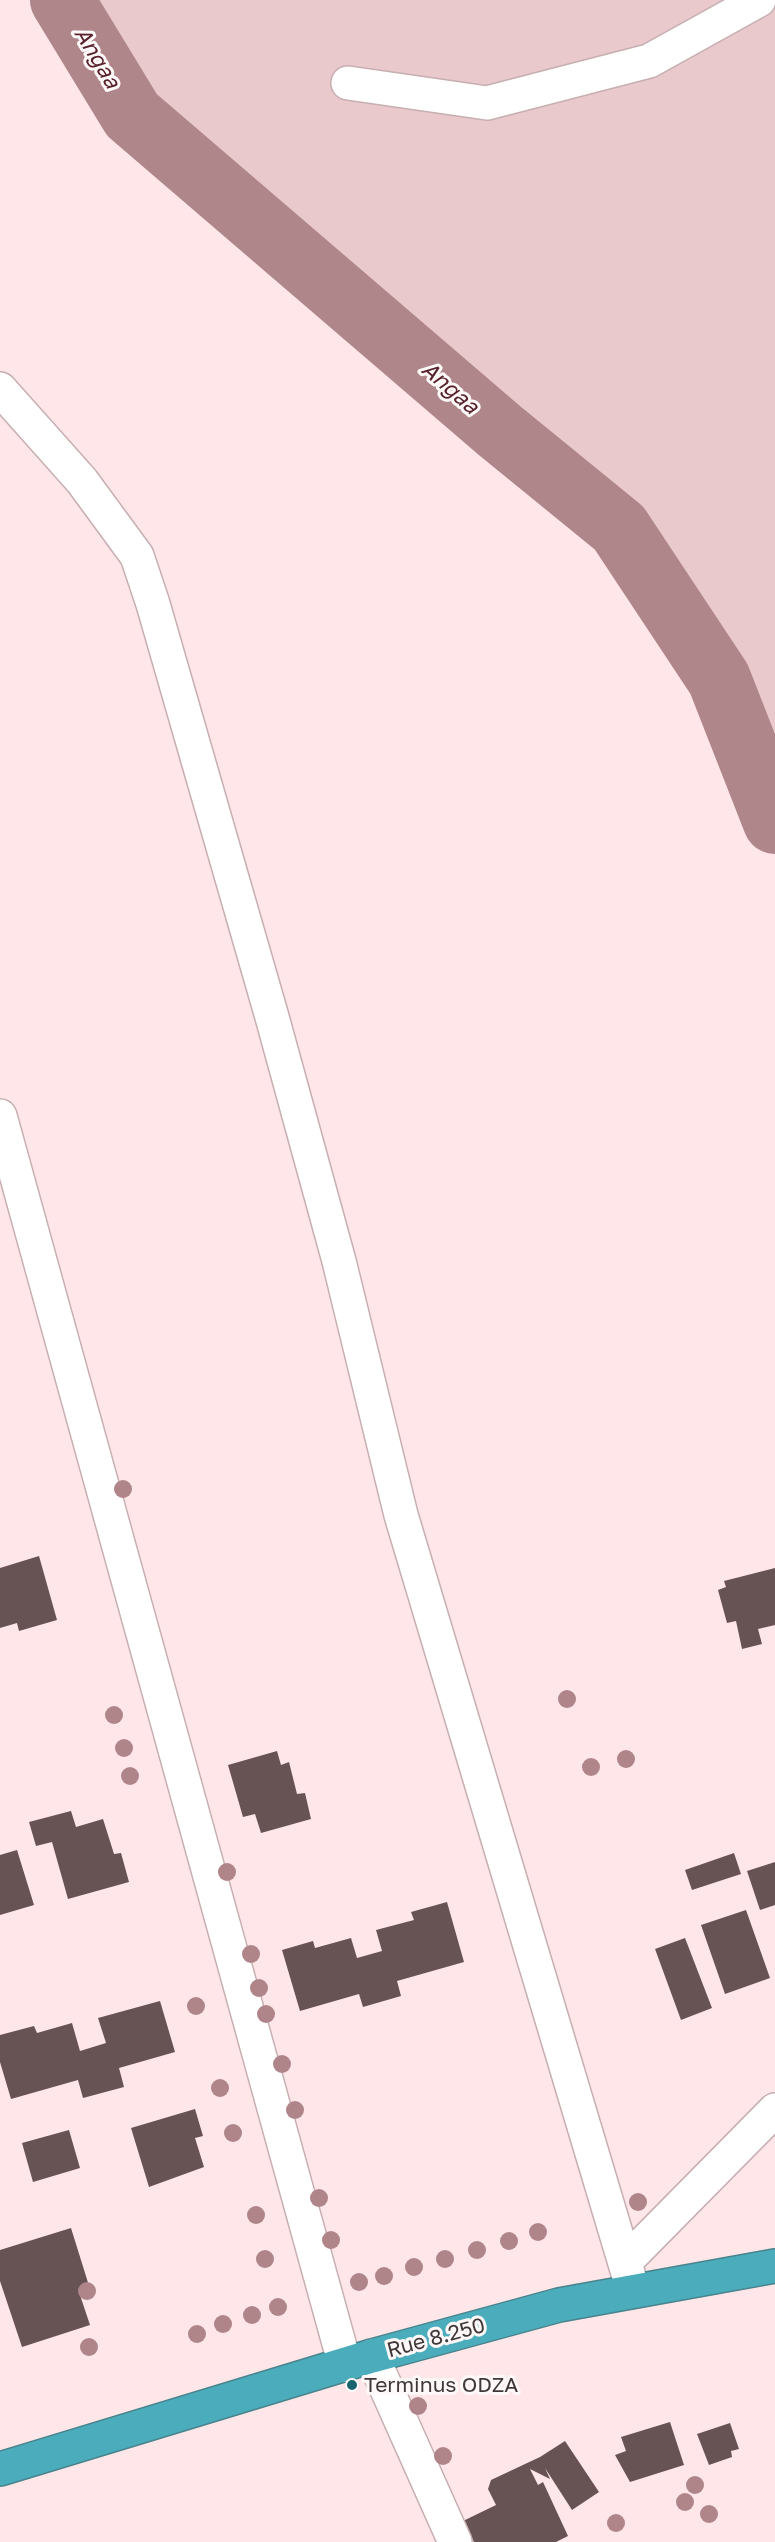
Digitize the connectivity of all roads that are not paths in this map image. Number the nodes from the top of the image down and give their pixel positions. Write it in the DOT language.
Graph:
graph roads {
  1 [pos="759,0"];
  2 [pos="348,83"];
  3 [pos="0,389"];
  4 [pos="0,1116"];
  5 [pos="775,2110"];
  6 [pos="775,2266"];
  7 [pos="629,2276"];
  8 [pos="358,2360"];
  9 [pos="0,2469"];
  10 [pos="455,2542"];
  1 -- 2 [label="street"];
  3 -- 7 [label="street"];
  4 -- 8 [label="street"];
  5 -- 7 [label="street"];
  6 -- 7 [label="highway, Rue 8.250"];
  7 -- 8 [label="highway, Rue 8.250"];
  8 -- 9 [label="highway, Rue 8.250"];
  8 -- 10 [label="street"];
}
